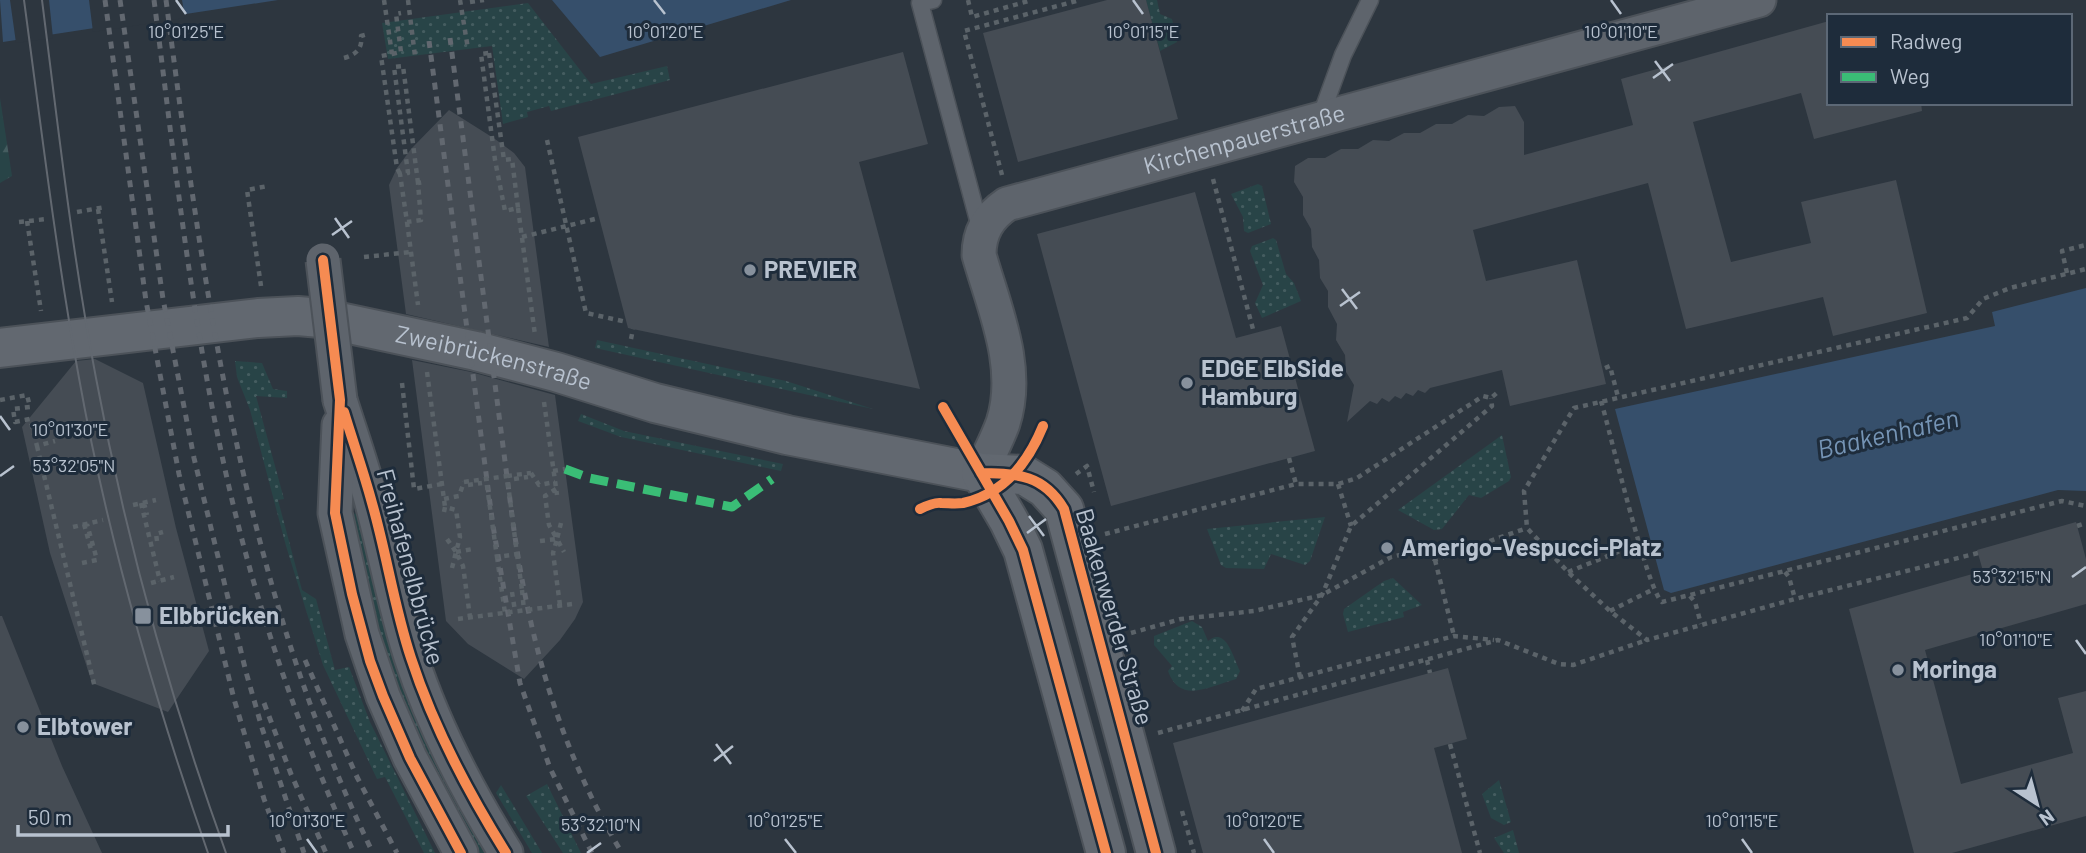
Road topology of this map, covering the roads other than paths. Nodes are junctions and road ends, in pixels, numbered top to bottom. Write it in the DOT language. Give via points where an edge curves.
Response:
graph roads {
  1 [pos="933,0"];
  2 [pos="1370,0"];
  3 [pos="1759,0"];
  4 [pos="1320,118"];
  5 [pos="982,233"];
  6 [pos="323,260"];
  7 [pos="0,348"];
  8 [pos="340,400"];
  9 [pos="981,473"];
  10 [pos="461,853"];
  11 [pos="506,853"];
  12 [pos="1106,853"];
  13 [pos="1156,853"];
  1 -- 5 [label="lane" via="920,3"];
  2 -- 4 [label="lane"];
  3 -- 4 [label="street, Kirchenpauerstraße"];
  4 -- 5 [label="street, Kirchenpauerstraße" via="1007,204"];
  5 -- 9 [label="street" via="979,254 1010,373 1003,424"];
  6 -- 8 [label="street, Freihafenelbbrücke, bridge"];
  7 -- 9 [label="main road, Zweibrückenstraße" via="258,318 321,318 477,351 655,403 787,435"];
  8 -- 10 [label="street, Freihafenelbbrücke" via="335,513 362,634 410,758"];
  8 -- 11 [label="street, Freihafenelbbrücke" via="373,505 394,602 416,674 443,738"];
  9 -- 12 [label="main road" via="1023,550"];
  9 -- 13 [label="main road, Baakenwerder Straße" via="1024,475 1045,488 1064,509"];
}
